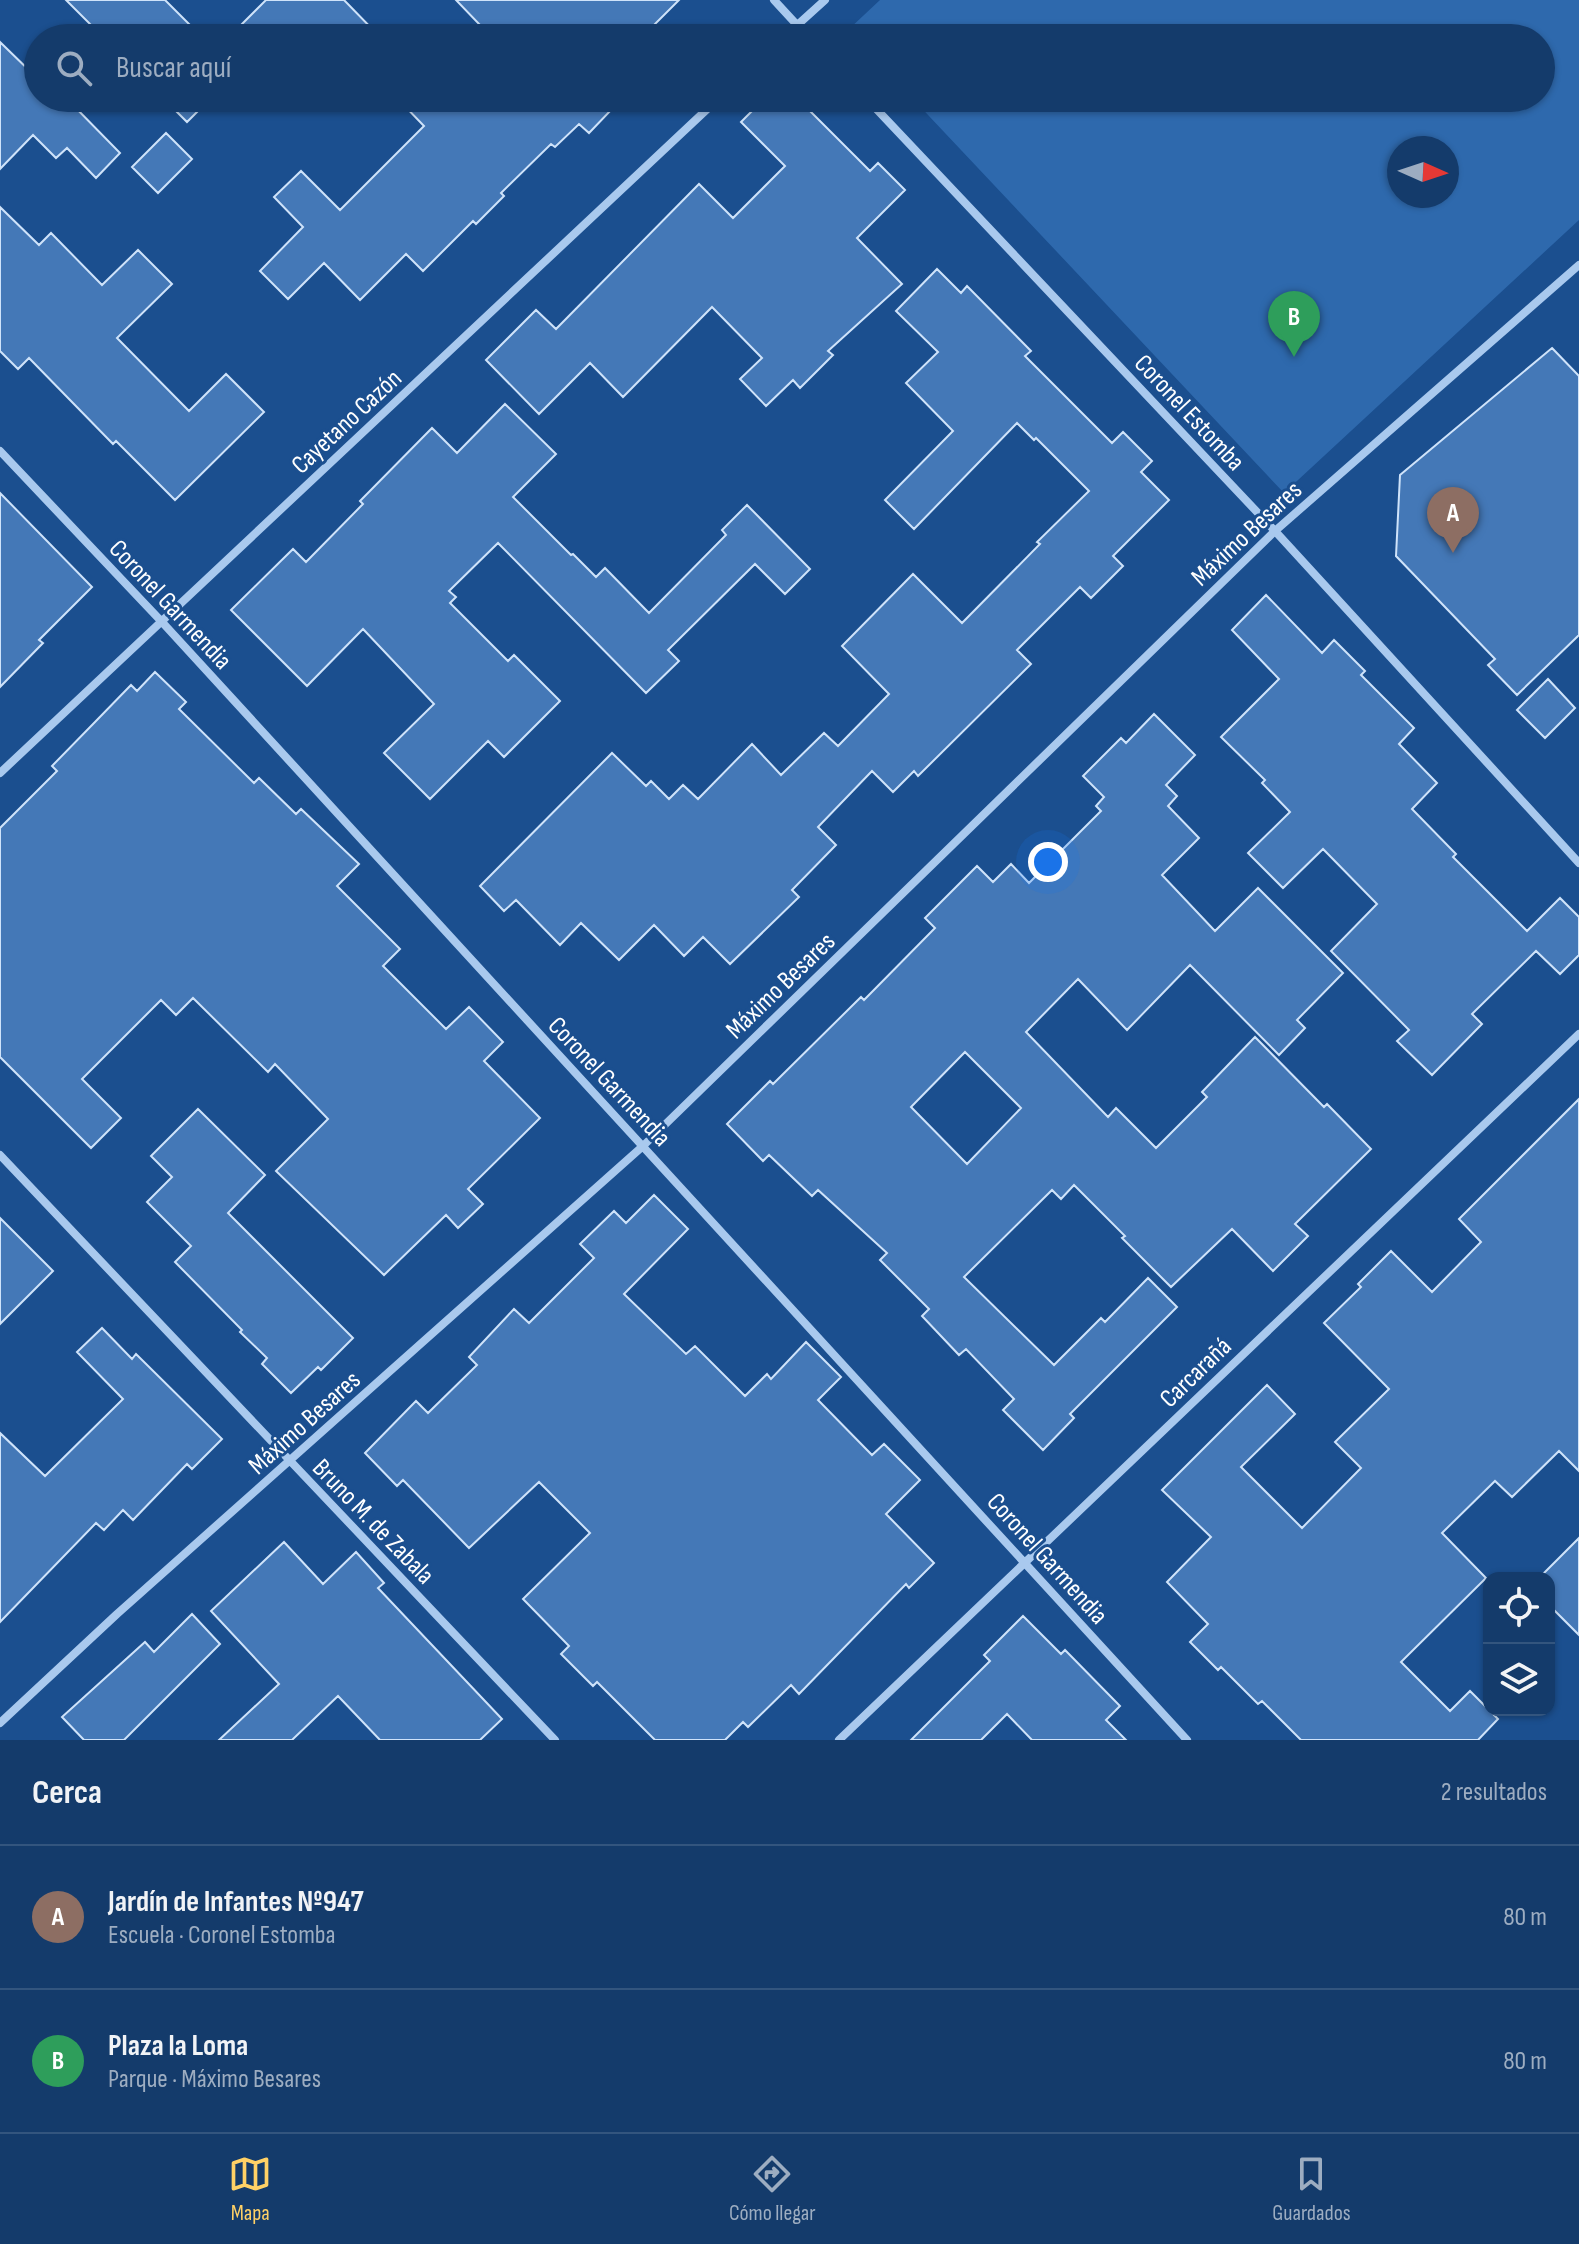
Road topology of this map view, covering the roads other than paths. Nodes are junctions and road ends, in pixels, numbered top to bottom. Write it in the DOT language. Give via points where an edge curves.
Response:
graph roads {
  1 [pos="774,0"];
  2 [pos="825,0"];
  3 [pos="796,24"];
  4 [pos="798,24"];
  5 [pos="704,112"];
  6 [pos="879,112"];
  7 [pos="1579,265"];
  8 [pos="0,451"];
  9 [pos="1275,531"];
  10 [pos="162,622"];
  11 [pos="0,773"];
  12 [pos="1579,863"];
  13 [pos="1579,1034"];
  14 [pos="643,1146"];
  15 [pos="0,1155"];
  16 [pos="290,1462"];
  17 [pos="1025,1563"];
  18 [pos="0,1723"];
  19 [pos="555,1740"];
  20 [pos="839,1740"];
  21 [pos="1187,1740"];
  1 -- 3 [label="street"];
  2 -- 4 [label="street"];
  5 -- 10 [label="street, Cayetano Cazón"];
  6 -- 9 [label="street, Coronel Estomba"];
  7 -- 9 [label="street, Máximo Besares"];
  8 -- 10 [label="street, Coronel Garmendia"];
  9 -- 12 [label="street, Coronel Estomba"];
  9 -- 14 [label="street, Máximo Besares"];
  10 -- 11 [label="street, Cayetano Cazón"];
  10 -- 14 [label="street, Coronel Garmendia"];
  13 -- 17 [label="street, Carcarañá"];
  14 -- 16 [label="street, Máximo Besares"];
  14 -- 17 [label="street, Coronel Garmendia"];
  15 -- 16 [label="street, Bruno M. de Zabala"];
  16 -- 18 [label="street, Máximo Besares"];
  16 -- 19 [label="street, Bruno M. de Zabala"];
  17 -- 20 [label="street, Carcarañá"];
  17 -- 21 [label="street, Coronel Garmendia"];
}
